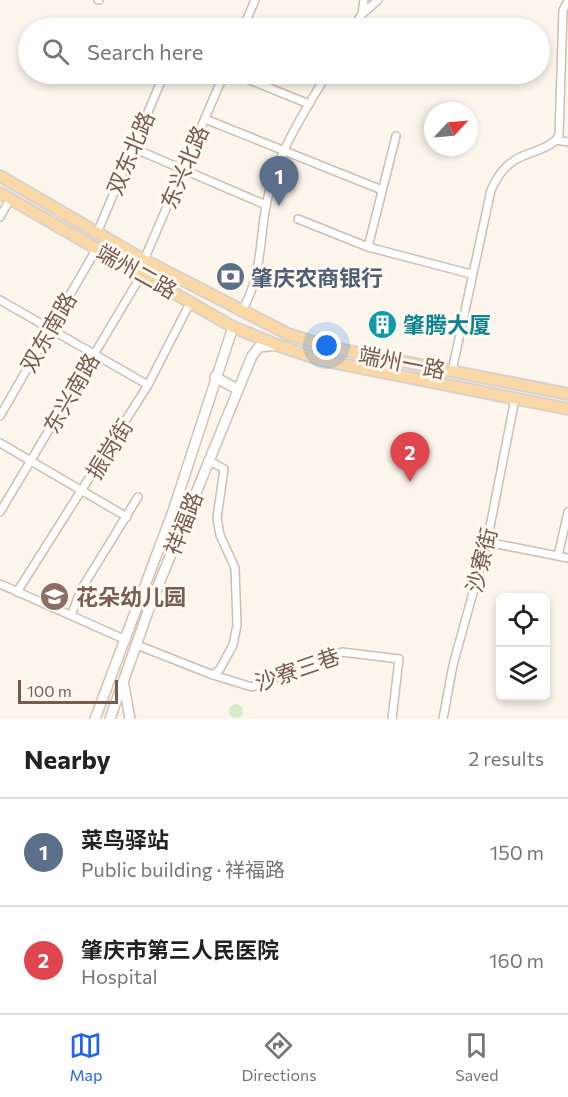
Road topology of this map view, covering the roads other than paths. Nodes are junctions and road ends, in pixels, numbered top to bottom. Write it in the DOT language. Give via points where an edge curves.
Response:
graph roads {
  1 [pos="255,0"];
  2 [pos="364,0"];
  3 [pos="378,0"];
  4 [pos="568,1"];
  5 [pos="362,14"];
  6 [pos="247,18"];
  7 [pos="359,18"];
  8 [pos="160,84"];
  9 [pos="220,84"];
  10 [pos="260,84"];
  11 [pos="321,84"];
  12 [pos="309,104"];
  13 [pos="205,119"];
  14 [pos="396,136"];
  15 [pos="556,140"];
  16 [pos="568,142"];
  17 [pos="133,148"];
  18 [pos="282,152"];
  19 [pos="181,171"];
  20 [pos="0,176"];
  21 [pos="382,190"];
  22 [pos="0,193"];
  23 [pos="10,199"];
  24 [pos="266,206"];
  25 [pos="0,216"];
  26 [pos="298,219"];
  27 [pos="97,233"];
  28 [pos="368,247"];
  29 [pos="97,248"];
  30 [pos="144,260"];
  31 [pos="142,274"];
  32 [pos="471,274"];
  33 [pos="0,300"];
  34 [pos="191,302"];
  35 [pos="241,312"];
  36 [pos="232,327"];
  37 [pos="51,329"];
  38 [pos="276,345"];
  39 [pos="93,355"];
  40 [pos="452,371"];
  41 [pos="215,377"];
  42 [pos="148,385"];
  43 [pos="237,389"];
  44 [pos="568,394"];
  45 [pos="514,399"];
  46 [pos="568,409"];
  47 [pos="0,416"];
  48 [pos="0,443"];
  49 [pos="208,460"];
  50 [pos="32,463"];
  51 [pos="83,490"];
  52 [pos="138,497"];
  53 [pos="0,512"];
  54 [pos="568,512"];
  55 [pos="127,518"];
  56 [pos="487,542"];
  57 [pos="558,556"];
  58 [pos="568,558"];
  59 [pos="0,584"];
  60 [pos="17,591"];
  61 [pos="70,615"];
  62 [pos="126,640"];
  63 [pos="137,645"];
  64 [pos="213,675"];
  65 [pos="112,676"];
  66 [pos="123,683"];
  67 [pos="95,719"];
  68 [pos="110,719"];
  69 [pos="130,719"];
  70 [pos="392,719"];
  71 [pos="443,719"];
  1 -- 6 [label="street"];
  2 -- 5 [label="street"];
  3 -- 5 [label="street"];
  4 -- 15 [label="street" via="563,10"];
  5 -- 7 [label="street"];
  8 -- 17 [label="street, 双东北路"];
  9 -- 13 [label="street, 东兴北路"];
  10 -- 12 [label="street"];
  11 -- 12 [label="street"];
  12 -- 18 [label="street"];
  13 -- 18 [label="street"];
  13 -- 19 [label="street, 东兴北路"];
  14 -- 21 [label="street"];
  15 -- 16 [label="street"];
  15 -- 32 [label="street" via="514,161 497,178"];
  17 -- 19 [label="street"];
  17 -- 27 [label="street, 双东北路"];
  18 -- 21 [label="street"];
  18 -- 24 [label="street"];
  19 -- 24 [label="street"];
  19 -- 30 [label="street, 东兴北路"];
  20 -- 27 [label="main road, 端州二路"];
  21 -- 28 [label="street"];
  22 -- 23 [label="main road, 端州二路"];
  23 -- 25 [label="street"];
  23 -- 29 [label="main road, 端州二路"];
  24 -- 35 [label="street" via="260,267"];
  26 -- 28 [label="street"];
  27 -- 30 [label="main road, 端州二路"];
  28 -- 32 [label="street"];
  29 -- 31 [label="main road, 端州二路"];
  29 -- 37 [label="street, 双东南路"];
  30 -- 35 [label="main road, 端州二路"];
  31 -- 34 [label="main road, 端州二路"];
  31 -- 39 [label="street, 东兴南路"];
  32 -- 40 [label="street"];
  33 -- 37 [label="street"];
  34 -- 36 [label="main road, 端州二路"];
  34 -- 42 [label="street, 振岗街"];
  35 -- 40 [label="main road, 端州一路" via="288,334 333,348"];
  36 -- 38 [label="main road, 端州二路"];
  36 -- 41 [label="street, 祥福路"];
  37 -- 39 [label="street"];
  37 -- 47 [label="street, 双东南路"];
  38 -- 43 [label="street, 祥福路" via="259,347"];
  38 -- 45 [label="main road, 端州一路" via="321,360"];
  39 -- 42 [label="street"];
  39 -- 50 [label="street, 东兴南路"];
  40 -- 44 [label="main road, 端州一路"];
  41 -- 43 [label="street"];
  41 -- 62 [label="street, 祥福路" via="173,511"];
  42 -- 51 [label="street, 振岗街"];
  43 -- 49 [label="street, 祥福路"];
  45 -- 46 [label="main road, 端州一路"];
  45 -- 56 [label="street, 沙寮街"];
  48 -- 50 [label="street"];
  49 -- 63 [label="street, 祥福路"];
  49 -- 64 [label="street" via="224,469 218,518 220,535 235,568 237,609 233,645"];
  50 -- 51 [label="street"];
  50 -- 53 [label="street, 东兴南路"];
  51 -- 55 [label="street"];
  51 -- 60 [label="street, 振岗街"];
  52 -- 55 [label="street"];
  54 -- 57 [label="street"];
  55 -- 61 [label="street" via="82,588"];
  56 -- 57 [label="street"];
  56 -- 71 [label="street, 沙寮街" via="453,665"];
  57 -- 58 [label="street"];
  59 -- 60 [label="street"];
  60 -- 61 [label="street"];
  61 -- 62 [label="street"];
  62 -- 65 [label="street, 祥福路"];
  63 -- 64 [label="street"];
  63 -- 66 [label="street, 祥福路"];
  64 -- 70 [label="street, 沙寮三巷" via="241,685 261,686 342,652 399,659"];
  65 -- 66 [label="street"];
  65 -- 67 [label="street, 祥福路"];
  66 -- 68 [label="street, 祥福路"];
  66 -- 69 [label="street"];
}
